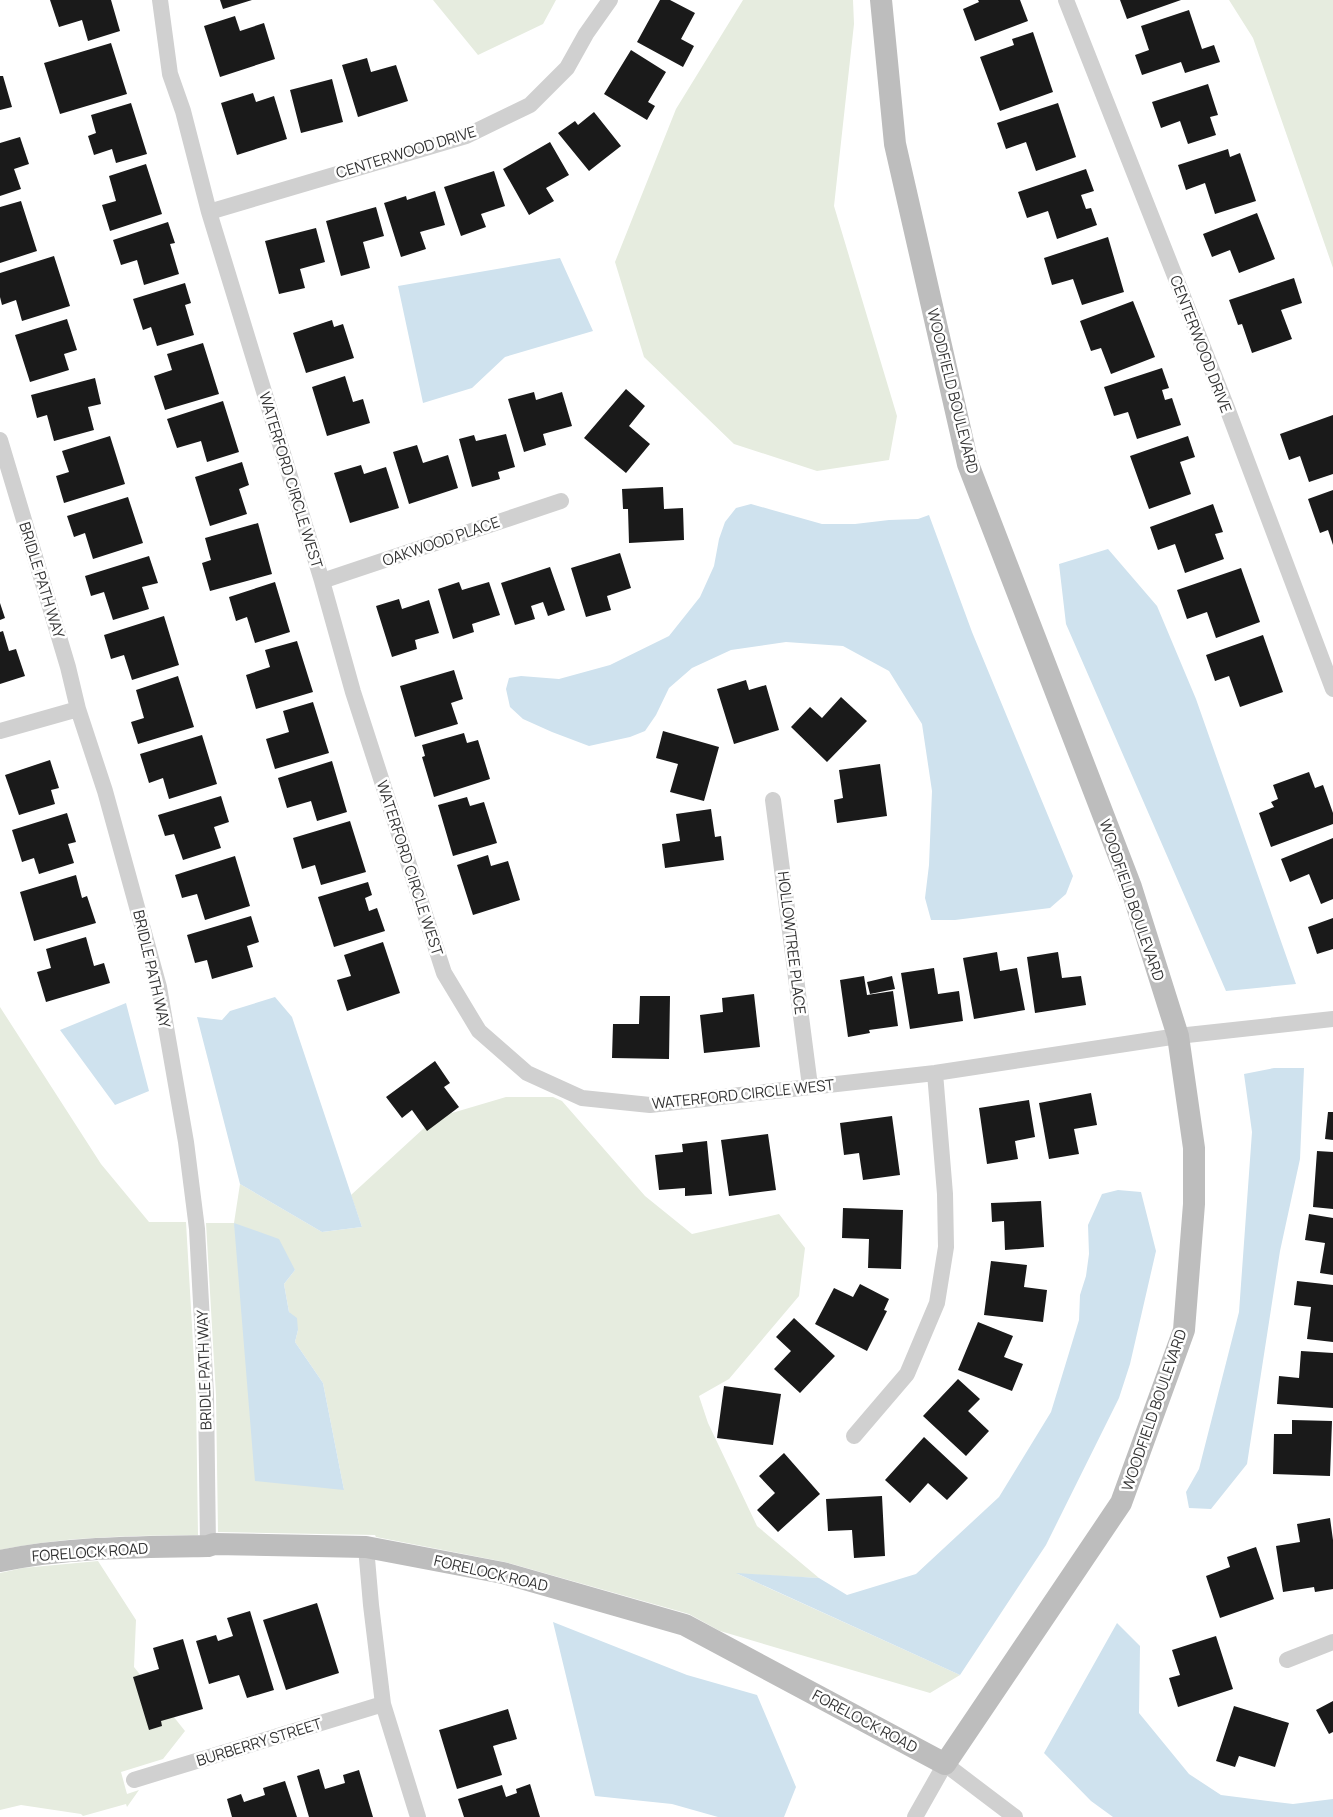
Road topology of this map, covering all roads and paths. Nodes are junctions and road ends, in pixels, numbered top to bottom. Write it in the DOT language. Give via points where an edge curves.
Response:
graph roads {
  1 [pos="160,0"];
  2 [pos="610,0"];
  3 [pos="881,0"];
  4 [pos="1066,0"];
  5 [pos="209,212"];
  6 [pos="0,440"];
  7 [pos="561,501"];
  8 [pos="322,581"];
  9 [pos="1333,689"];
  10 [pos="78,708"];
  11 [pos="0,731"];
  12 [pos="773,800"];
  13 [pos="1333,1019"];
  14 [pos="1178,1036"];
  15 [pos="935,1073"];
  16 [pos="810,1086"];
  17 [pos="854,1436"];
  18 [pos="208,1546"];
  19 [pos="366,1546"];
  20 [pos="0,1562"];
  21 [pos="1333,1642"];
  22 [pos="1288,1660"];
  23 [pos="383,1704"];
  24 [pos="945,1764"];
  25 [pos="134,1780"];
  26 [pos="418,1817"];
  27 [pos="916,1817"];
  28 [pos="1014,1817"];
  1 -- 5 [label="street, WATERFORD CIRCLE WEST" via="170,74"];
  2 -- 5 [label="street, CENTERWOOD DRIVE" via="567,68 530,105 466,136"];
  3 -- 14 [label="street, WOODFIELD BOULEVARD" via="894,144 968,464 1131,887"];
  4 -- 9 [label="street, CENTERWOOD DRIVE" via="1227,408"];
  5 -- 8 [label="street, WATERFORD CIRCLE WEST"];
  6 -- 10 [label="street, BRIDLE PATH WAY"];
  7 -- 8 [label="street, OAKWOOD PLACE"];
  8 -- 16 [label="street, WATERFORD CIRCLE WEST" via="353,692 444,973 479,1031 527,1074 582,1098 650,1105"];
  10 -- 11 [label="street"];
  10 -- 18 [label="street, BRIDLE PATH WAY" via="105,791 159,987 186,1142 198,1249 206,1396"];
  12 -- 16 [label="street, HOLLOWTREE PLACE"];
  13 -- 14 [label="street, WATERFORD CIRCLE WEST"];
  14 -- 15 [label="street, WATERFORD CIRCLE WEST"];
  14 -- 24 [label="street, WOODFIELD BOULEVARD" via="1194,1148 1194,1204 1184,1330 1121,1503"];
  15 -- 16 [label="street, WATERFORD CIRCLE WEST"];
  15 -- 17 [label="street" via="946,1247 937,1303 907,1374"];
  18 -- 19 [label="street, FORELOCK ROAD"];
  18 -- 20 [label="street, FORELOCK ROAD" via="119,1548 21,1557"];
  19 -- 23 [label="street"];
  19 -- 24 [label="street, FORELOCK ROAD" via="503,1573 685,1624"];
  21 -- 22 [label="street"];
  23 -- 25 [label="street, BURBERRY STREET"];
  23 -- 26 [label="street"];
  24 -- 27 [label="street"];
  24 -- 28 [label="street"];
}
